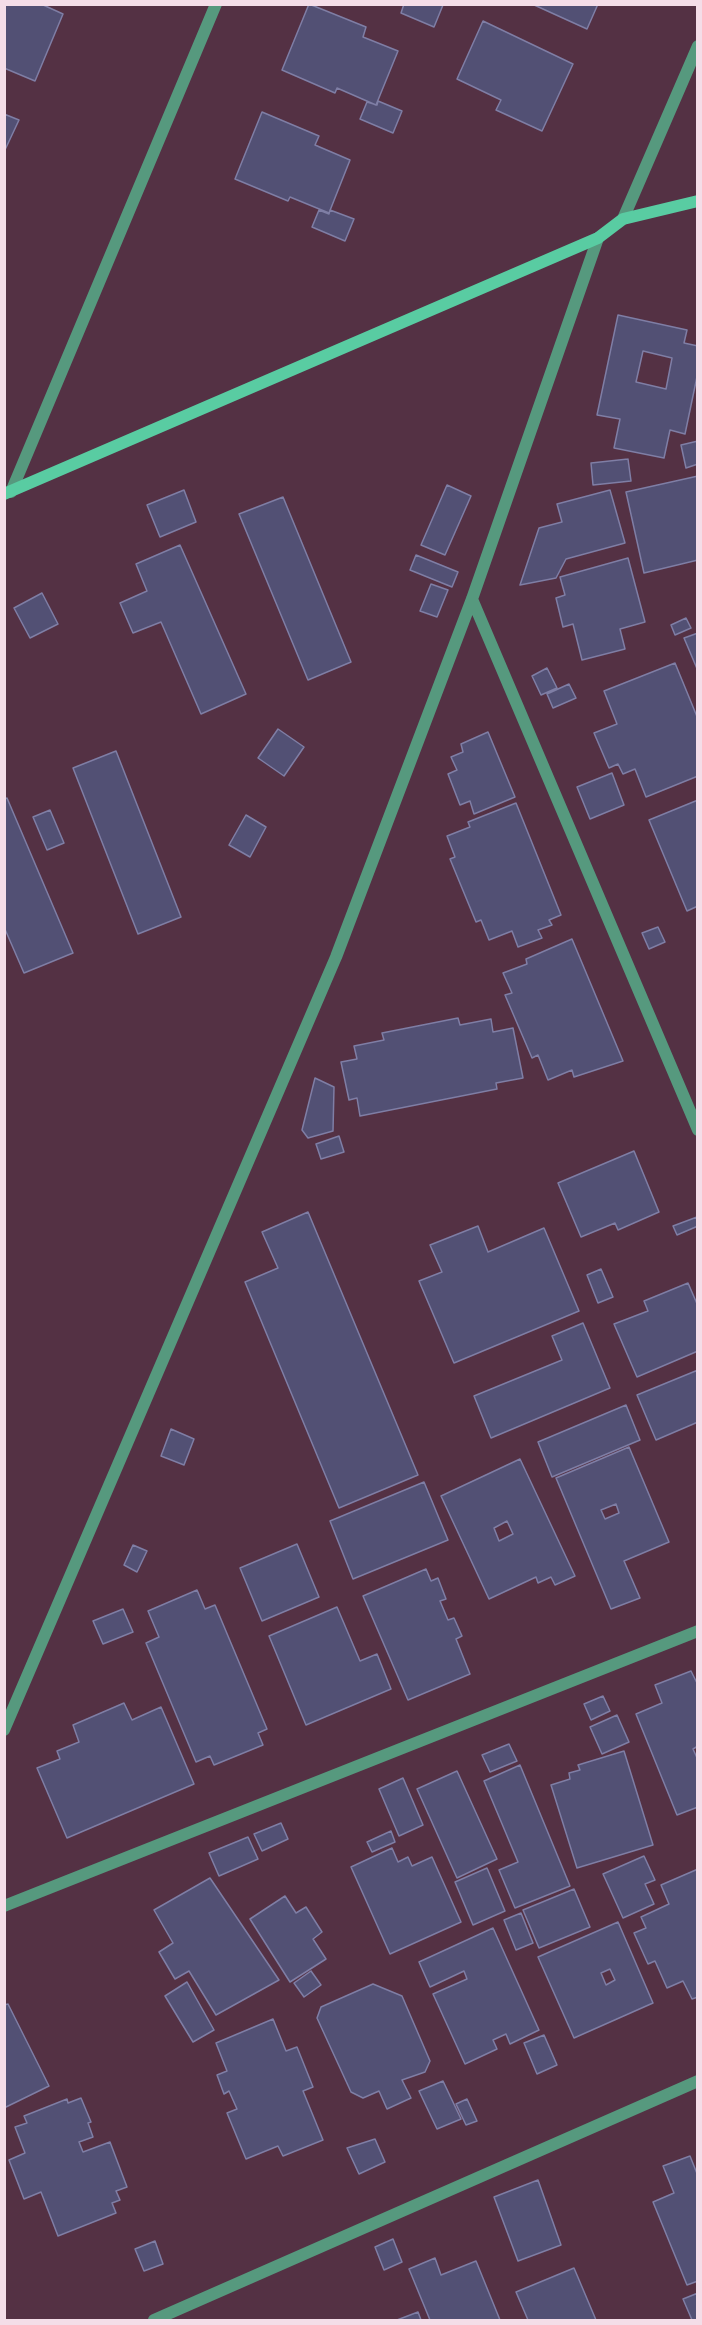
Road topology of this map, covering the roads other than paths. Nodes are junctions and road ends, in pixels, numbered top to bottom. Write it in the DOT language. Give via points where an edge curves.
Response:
graph roads {
  1 [pos="216,4"];
  2 [pos="698,46"];
  3 [pos="698,201"];
  4 [pos="623,219"];
  5 [pos="598,238"];
  6 [pos="8,493"];
  7 [pos="472,599"];
  8 [pos="698,1130"];
  9 [pos="698,1631"];
  10 [pos="4,1730"];
  11 [pos="4,1905"];
  12 [pos="698,2081"];
  13 [pos="154,2320"];
  1 -- 6 [label="street"];
  2 -- 4 [label="street"];
  3 -- 4 [label="street"];
  4 -- 5 [label="street"];
  5 -- 6 [label="street"];
  5 -- 7 [label="street"];
  7 -- 8 [label="street"];
  7 -- 10 [label="street" via="336,957"];
  9 -- 11 [label="street"];
  12 -- 13 [label="street"];
}
